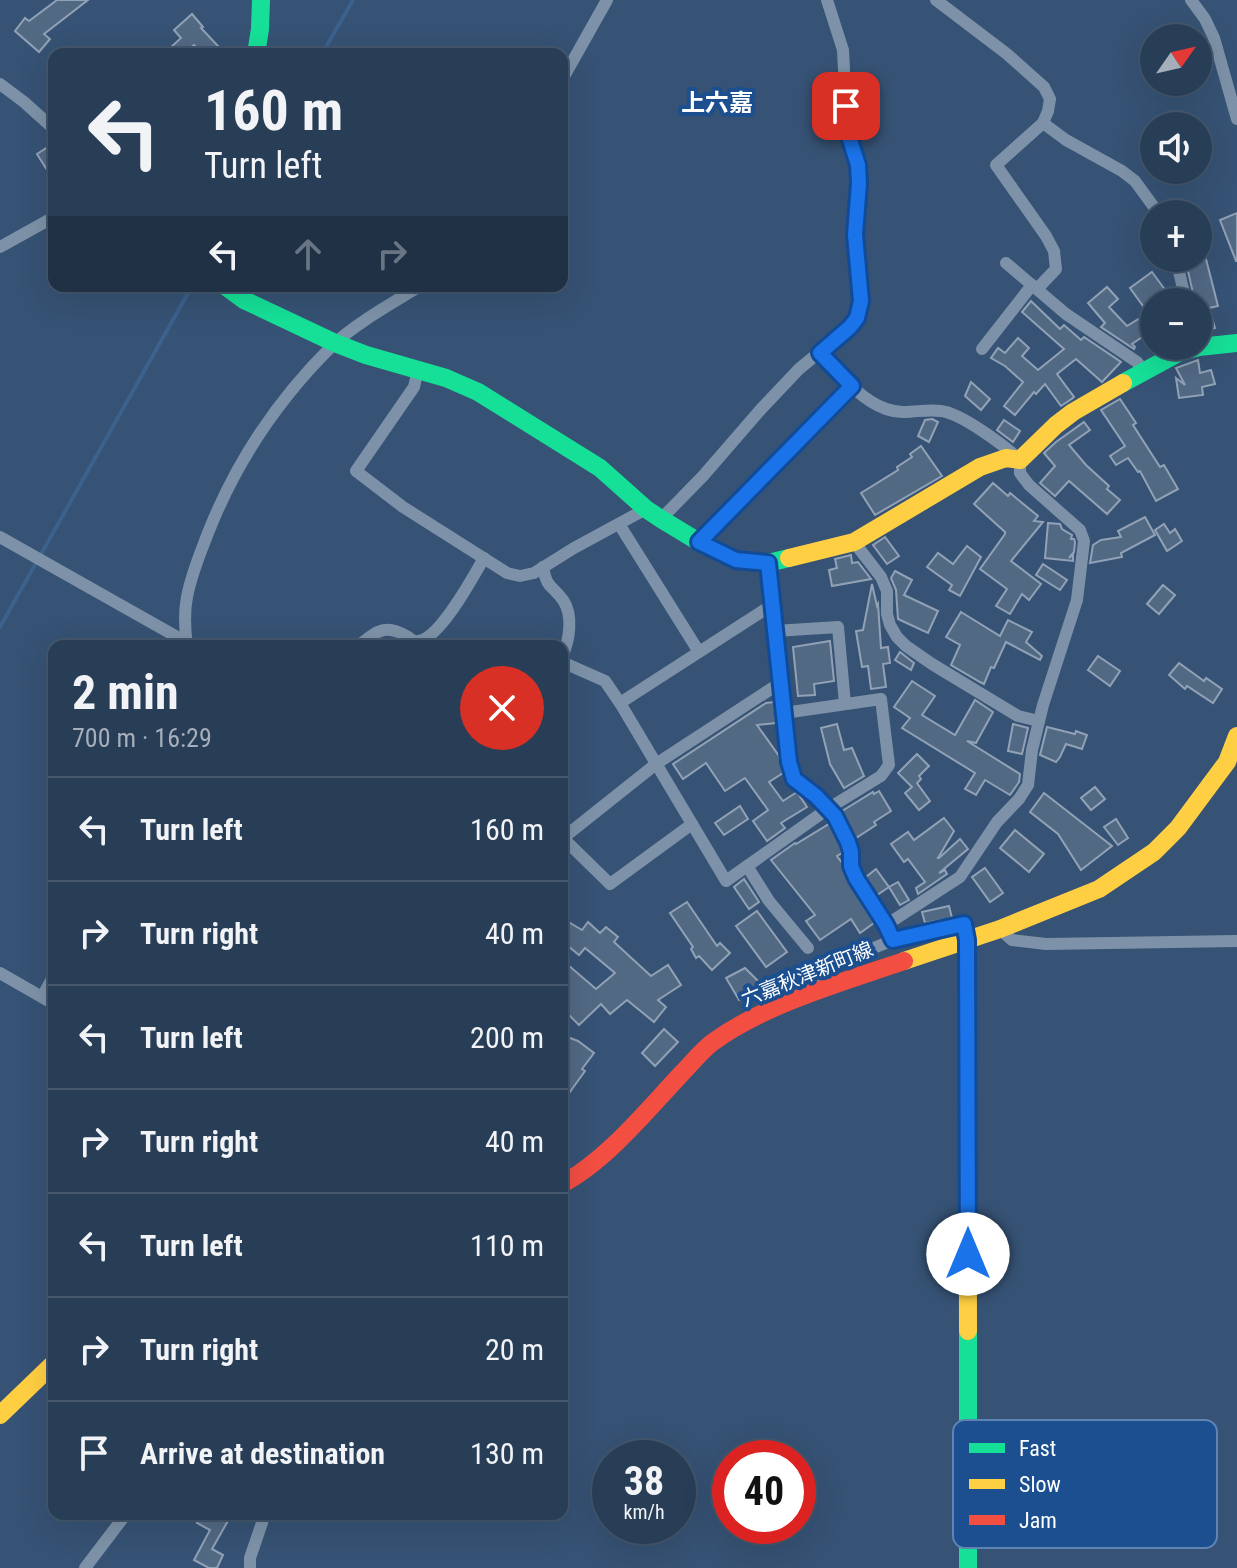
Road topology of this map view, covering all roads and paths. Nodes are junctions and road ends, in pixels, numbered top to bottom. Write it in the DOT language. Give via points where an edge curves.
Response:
graph roads {
  1 [pos="261,0"];
  2 [pos="607,0"];
  3 [pos="827,0"];
  4 [pos="936,0"];
  5 [pos="1191,0"];
  6 [pos="257,48"];
  7 [pos="568,69"];
  8 [pos="0,84"];
  9 [pos="1237,119"];
  10 [pos="1043,123"];
  11 [pos="48,124"];
  12 [pos="1149,200"];
  13 [pos="48,220"];
  14 [pos="0,247"];
  15 [pos="1006,263"];
  16 [pos="1035,287"];
  17 [pos="233,292"];
  18 [pos="411,292"];
  19 [pos="335,343"];
  20 [pos="1237,343"];
  21 [pos="1212,344"];
  22 [pos="982,349"];
  23 [pos="820,353"];
  24 [pos="1165,360"];
  25 [pos="418,370"];
  26 [pos="1144,371"];
  27 [pos="852,386"];
  28 [pos="1020,460"];
  29 [pos="654,514"];
  30 [pos="619,524"];
  31 [pos="0,537"];
  32 [pos="699,542"];
  33 [pos="854,542"];
  34 [pos="484,558"];
  35 [pos="768,563"];
  36 [pos="543,567"];
  37 [pos="772,605"];
  38 [pos="775,631"];
  39 [pos="179,640"];
  40 [pos="186,640"];
  41 [pos="366,640"];
  42 [pos="411,640"];
  43 [pos="425,640"];
  44 [pos="568,640"];
  45 [pos="699,652"];
  46 [pos="568,663"];
  47 [pos="780,683"];
  48 [pos="620,703"];
  49 [pos="845,704"];
  50 [pos="784,713"];
  51 [pos="1039,721"];
  52 [pos="1237,736"];
  53 [pos="656,764"];
  54 [pos="829,808"];
  55 [pos="692,824"];
  56 [pos="568,834"];
  57 [pos="568,843"];
  58 [pos="747,866"];
  59 [pos="886,925"];
  60 [pos="1000,929"];
  61 [pos="893,940"];
  62 [pos="967,940"];
  63 [pos="1237,941"];
  64 [pos="808,948"];
  65 [pos="0,973"];
  66 [pos="48,986"];
  67 [pos="819,990"];
  68 [pos="42,997"];
  69 [pos="48,1000"];
  70 [pos="568,1181"];
  71 [pos="48,1369"];
  72 [pos="0,1415"];
  73 [pos="968,1420"];
  74 [pos="121,1520"];
  75 [pos="263,1520"];
  76 [pos="968,1548"];
  77 [pos="85,1568"];
  78 [pos="250,1568"];
  79 [pos="968,1568"];
  1 -- 6 [label="street"];
  2 -- 7 [label="street"];
  3 -- 23 [label="street" via="843,50 847,130 858,165 855,235 861,301 850,327"];
  4 -- 10 [label="street" via="1044,87 1050,99"];
  5 -- 9 [label="street" via="1214,38"];
  8 -- 11 [label="street"];
  10 -- 12 [label="street" via="1122,171"];
  10 -- 16 [label="street" via="996,165 1054,251 1056,269"];
  13 -- 14 [label="street"];
  15 -- 16 [label="street"];
  16 -- 22 [label="street"];
  16 -- 26 [label="street"];
  17 -- 19 [label="street"];
  18 -- 19 [label="street"];
  19 -- 25 [label="street"];
  19 -- 40 [label="street" via="265,424 238,469 195,565 186,599"];
  20 -- 21 [label="street"];
  23 -- 27 [label="street"];
  23 -- 29 [label="street" via="799,369 703,476"];
  24 -- 26 [label="street"];
  25 -- 29 [label="street" via="478,392 600,468"];
  25 -- 34 [label="street" via="414,387 356,471"];
  26 -- 28 [label="street" via="1073,412"];
  27 -- 28 [label="street" via="883,408 954,414"];
  27 -- 32 [label="street"];
  28 -- 33 [label="street" via="1006,458 980,467"];
  28 -- 51 [label="street" via="1020,473 1029,485 1080,530 1084,541 1077,600"];
  29 -- 30 [label="street"];
  29 -- 32 [label="street"];
  30 -- 36 [label="street"];
  30 -- 45 [label="street"];
  31 -- 39 [label="street"];
  32 -- 35 [label="street" via="736,560"];
  33 -- 35 [label="street"];
  33 -- 51 [label="street" via="881,577 890,625 906,646 1018,716"];
  34 -- 36 [label="street" via="520,576"];
  34 -- 43 [label="street" via="457,604"];
  35 -- 37 [label="street"];
  36 -- 44 [label="street" via="546,584 564,601 570,616"];
  37 -- 38 [label="street"];
  37 -- 45 [label="street"];
  38 -- 47 [label="street"];
  38 -- 49 [label="street" via="838,627"];
  41 -- 42 [label="street" via="386,628"];
  45 -- 48 [label="street"];
  46 -- 48 [label="street" via="605,681"];
  47 -- 50 [label="street"];
  47 -- 53 [label="street"];
  48 -- 53 [label="street"];
  49 -- 50 [label="street"];
  49 -- 54 [label="street" via="881,699 889,765 881,776"];
  50 -- 54 [label="street" via="794,779"];
  51 -- 59 [label="street" via="1028,785 1019,799 960,877"];
  52 -- 60 [label="street, 六嘉秋津新町線" via="1227,762 1195,808 1154,852 1099,889"];
  53 -- 55 [label="street"];
  53 -- 56 [label="street"];
  54 -- 58 [label="street"];
  54 -- 59 [label="street" via="848,842 856,878"];
  55 -- 57 [label="street" via="610,884"];
  55 -- 58 [label="street" via="726,881"];
  58 -- 64 [label="street"];
  59 -- 61 [label="street"];
  60 -- 62 [label="street, 六嘉秋津新町線"];
  60 -- 63 [label="street" via="1012,940 1046,944"];
  61 -- 62 [label="street" via="964,924"];
  61 -- 67 [label="street" via="829,969"];
  62 -- 67 [label="street, 六嘉秋津新町線"];
  62 -- 73 [label="street"];
  65 -- 68 [label="street"];
  66 -- 68 [label="street"];
  67 -- 70 [label="street, 六嘉秋津新町線" via="748,1020 711,1043 615,1142"];
  68 -- 69 [label="street"];
  71 -- 72 [label="street"];
  74 -- 77 [label="street"];
  75 -- 78 [label="street"];
  76 -- 79 [label="street"];
}
